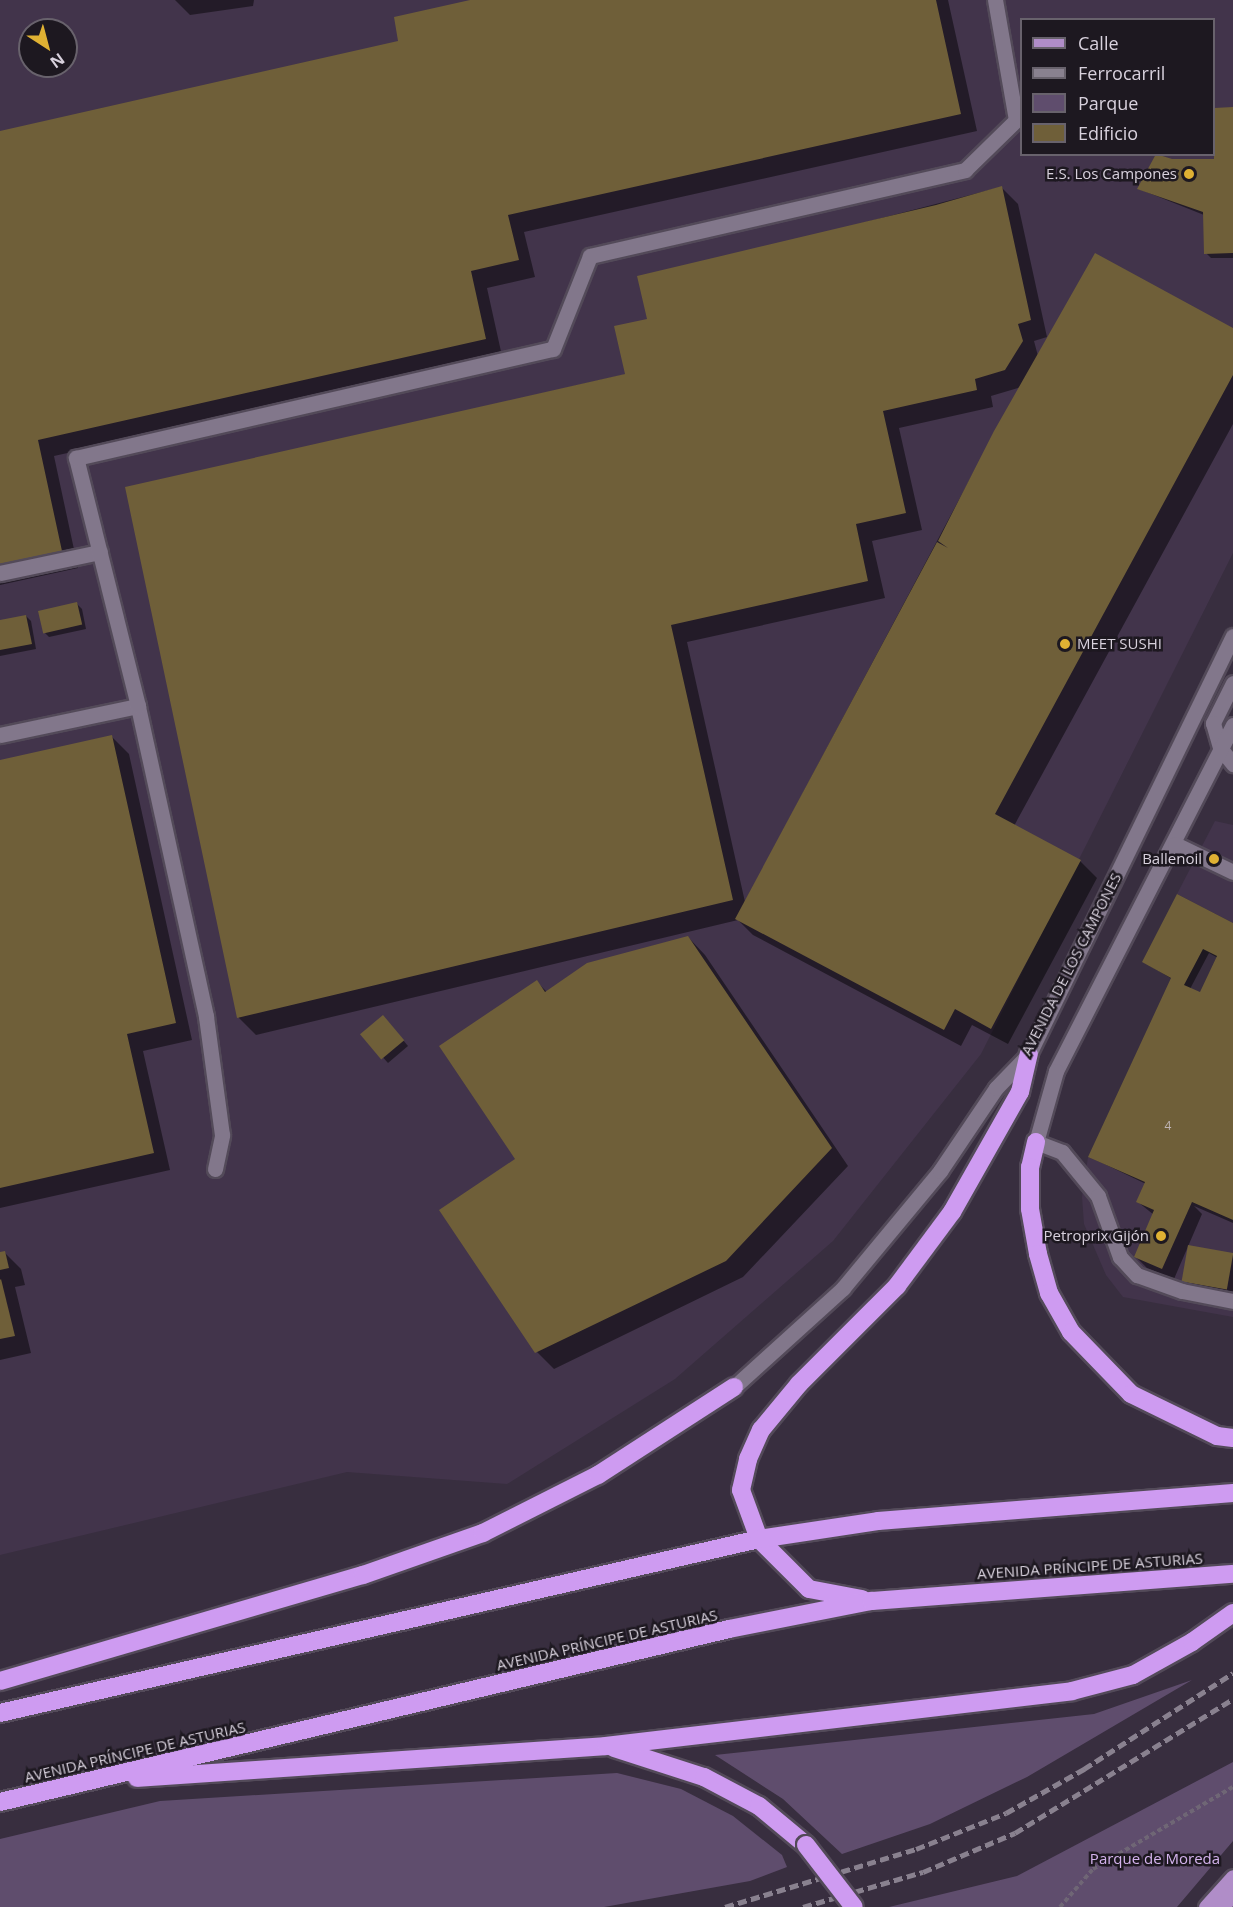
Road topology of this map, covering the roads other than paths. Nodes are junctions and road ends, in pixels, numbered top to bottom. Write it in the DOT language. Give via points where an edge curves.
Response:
graph roads {
  1 [pos="995,0"];
  2 [pos="100,552"];
  3 [pos="0,573"];
  4 [pos="1233,636"];
  5 [pos="1233,683"];
  6 [pos="138,706"];
  7 [pos="1233,724"];
  8 [pos="0,735"];
  9 [pos="1220,748"];
  10 [pos="1233,764"];
  11 [pos="1175,843"];
  12 [pos="1233,872"];
  13 [pos="1029,1054"];
  14 [pos="1036,1142"];
  15 [pos="215,1169"];
  16 [pos="1233,1301"];
  17 [pos="734,1387"];
  18 [pos="1233,1438"];
  19 [pos="1233,1493"];
  20 [pos="759,1539"];
  21 [pos="1231,1574"];
  22 [pos="871,1601"];
  23 [pos="1233,1613"];
  24 [pos="0,1681"];
  25 [pos="0,1713"];
  26 [pos="606,1746"];
  27 [pos="85,1782"];
  28 [pos="0,1802"];
  29 [pos="1233,1877"];
  30 [pos="1233,1892"];
  31 [pos="854,1907"];
  32 [pos="1206,1907"];
  33 [pos="1222,1907"];
  1 -- 2 [label="street" via="1016,120 965,170 590,256 553,349 76,458"];
  2 -- 3 [label="street"];
  2 -- 6 [label="street"];
  4 -- 13 [label="street, AVENIDA DE LOS CAMPONES"];
  5 -- 9 [label="street" via="1214,723"];
  6 -- 8 [label="street"];
  6 -- 15 [label="street" via="206,1016 222,1135"];
  7 -- 9 [label="street"];
  9 -- 10 [label="street"];
  9 -- 11 [label="street"];
  11 -- 12 [label="street"];
  11 -- 14 [label="street" via="1056,1071"];
  13 -- 17 [label="street, AVENIDA DE LOS CAMPONES" via="996,1088 940,1171 843,1288"];
  13 -- 20 [label="highway" via="1020,1092 952,1212 897,1286 798,1384 761,1430 748,1459 741,1490"];
  14 -- 16 [label="street" via="1062,1152 1098,1196 1120,1257 1137,1275 1182,1291"];
  14 -- 18 [label="highway" via="1030,1167 1030,1209 1038,1254 1049,1293 1071,1332 1131,1394 1217,1436"];
  17 -- 24 [label="highway" via="598,1475 483,1533 363,1575"];
  19 -- 20 [label="highway" via="878,1521"];
  20 -- 22 [label="highway" via="809,1589"];
  20 -- 25 [label="highway"];
  21 -- 22 [label="highway, AVENIDA PRÍNCIPE DE ASTURIAS"];
  22 -- 27 [label="highway, AVENIDA PRÍNCIPE DE ASTURIAS" via="729,1629"];
  23 -- 26 [label="highway" via="1192,1642 1133,1675 1072,1691"];
  26 -- 27 [label="highway"];
  26 -- 31 [label="highway, bridge" via="704,1777 759,1806 806,1845"];
  27 -- 28 [label="highway, AVENIDA PRÍNCIPE DE ASTURIAS"];
  29 -- 32 [label="main road"];
  30 -- 33 [label="main road"];
}
